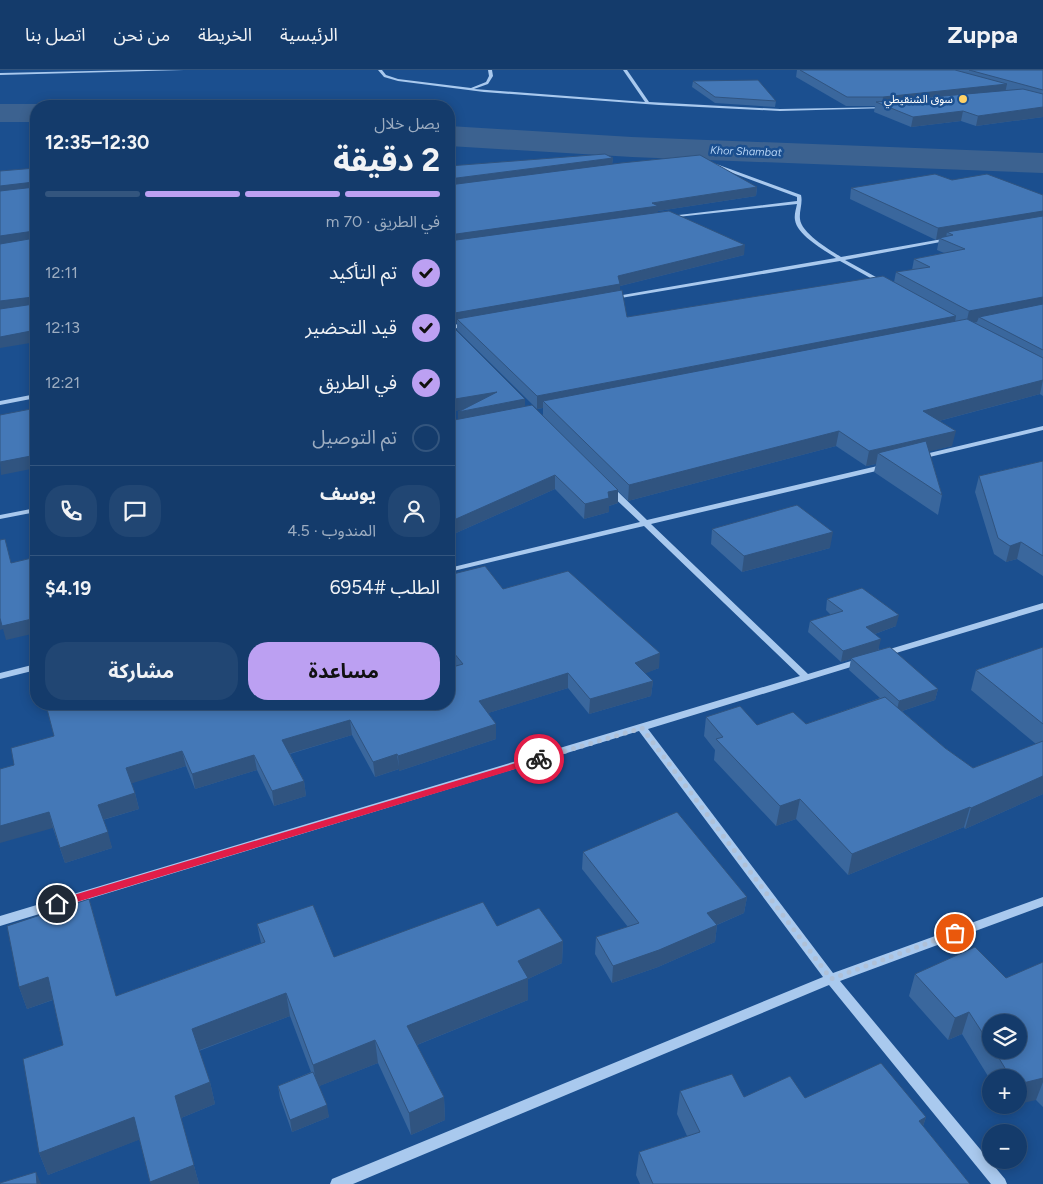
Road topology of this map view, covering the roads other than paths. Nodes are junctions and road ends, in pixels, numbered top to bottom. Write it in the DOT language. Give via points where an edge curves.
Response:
graph roads {
  1 [pos="182,70"];
  2 [pos="380,70"];
  3 [pos="490,70"];
  4 [pos="626,70"];
  5 [pos="165,71"];
  6 [pos="0,74"];
  7 [pos="467,89"];
  8 [pos="648,103"];
  9 [pos="892,108"];
  10 [pos="699,160"];
  11 [pos="799,202"];
  12 [pos="661,218"];
  13 [pos="956,239"];
  14 [pos="840,258"];
  15 [pos="890,287"];
  16 [pos="605,300"];
  17 [pos="478,322"];
  18 [pos="455,327"];
  19 [pos="30,397"];
  20 [pos="0,402"];
  21 [pos="1043,428"];
  22 [pos="917,458"];
  23 [pos="897,463"];
  24 [pos="604,483"];
  25 [pos="30,511"];
  26 [pos="0,517"];
  27 [pos="645,524"];
  28 [pos="455,569"];
  29 [pos="1043,606"];
  30 [pos="30,668"];
  31 [pos="0,676"];
  32 [pos="806,677"];
  33 [pos="642,728"];
  34 [pos="1043,900"];
  35 [pos="0,921"];
  36 [pos="831,979"];
  37 [pos="337,1184"];
  38 [pos="1000,1184"];
  1 -- 5 [label="street"];
  2 -- 7 [label="street" via="385,76 398,80"];
  3 -- 7 [label="street" via="487,83"];
  4 -- 8 [label="street"];
  5 -- 6 [label="street"];
  7 -- 8 [label="street"];
  8 -- 9 [label="street" via="780,110"];
  10 -- 11 [label="street" via="794,193 800,196"];
  11 -- 12 [label="street"];
  11 -- 14 [label="street" via="797,218 803,229"];
  13 -- 14 [label="street"];
  14 -- 15 [label="street"];
  14 -- 16 [label="street"];
  17 -- 18 [label="street"];
  19 -- 20 [label="street"];
  21 -- 22 [label="street"];
  23 -- 27 [label="street"];
  24 -- 27 [label="street"];
  25 -- 26 [label="street"];
  27 -- 28 [label="street"];
  27 -- 32 [label="street"];
  29 -- 32 [label="street"];
  30 -- 31 [label="street"];
  32 -- 33 [label="street"];
  33 -- 35 [label="street"];
  33 -- 36 [label="street"];
  34 -- 36 [label="street"];
  36 -- 37 [label="street"];
  36 -- 38 [label="street"];
}
